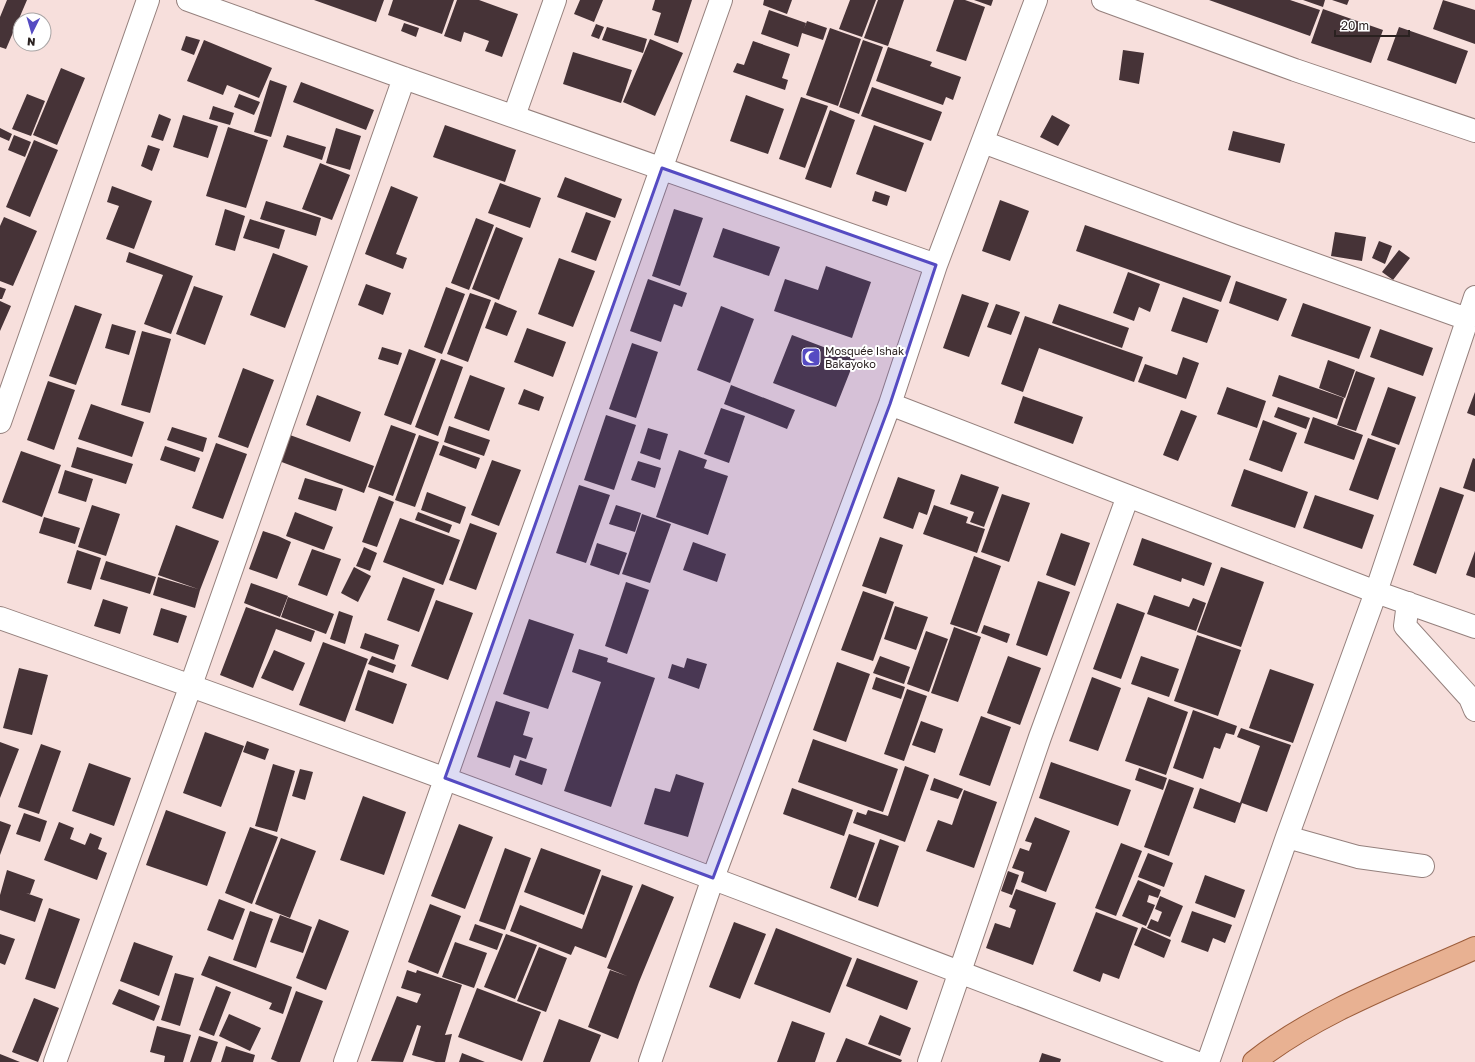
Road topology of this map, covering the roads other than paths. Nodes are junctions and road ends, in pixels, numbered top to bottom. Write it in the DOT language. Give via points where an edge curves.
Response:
graph roads {
  1 [pos="148,0"];
  2 [pos="188,0"];
  3 [pos="555,0"];
  4 [pos="721,0"];
  5 [pos="1036,0"];
  6 [pos="1103,0"];
  7 [pos="404,78"];
  8 [pos="514,116"];
  9 [pos="1475,131"];
  10 [pos="983,142"];
  11 [pos="662,168"];
  12 [pos="936,265"];
  13 [pos="1475,297"];
  14 [pos="1467,319"];
  15 [pos="890,404"];
  16 [pos="0,422"];
  17 [pos="1128,496"];
  18 [pos="1376,592"];
  19 [pos="1408,603"];
  20 [pos="0,618"];
  21 [pos="1475,627"];
  22 [pos="191,685"];
  23 [pos="1475,710"];
  24 [pos="445,778"];
  25 [pos="1287,837"];
  26 [pos="1423,866"];
  27 [pos="713,878"];
  28 [pos="1475,948"];
  29 [pos="961,972"];
  30 [pos="55,1062"];
  31 [pos="345,1062"];
  32 [pos="650,1062"];
  33 [pos="929,1062"];
  34 [pos="1195,1062"];
  35 [pos="1208,1062"];
  36 [pos="1254,1062"];
  1 -- 16 [label="street"];
  2 -- 7 [label="street"];
  3 -- 8 [label="street"];
  4 -- 11 [label="street"];
  5 -- 10 [label="street"];
  6 -- 9 [label="street" via="1295,70"];
  7 -- 8 [label="street"];
  7 -- 22 [label="street"];
  8 -- 11 [label="street"];
  10 -- 12 [label="street"];
  10 -- 14 [label="street" via="1233,236"];
  11 -- 12 [label="street"];
  11 -- 24 [label="street"];
  12 -- 15 [label="street"];
  13 -- 14 [label="street"];
  14 -- 18 [label="street"];
  15 -- 17 [label="street"];
  15 -- 27 [label="street"];
  17 -- 18 [label="street"];
  17 -- 29 [label="street" via="1040,737"];
  18 -- 19 [label="street"];
  18 -- 25 [label="street"];
  19 -- 21 [label="street"];
  19 -- 23 [label="street" via="1405,626 1470,698"];
  20 -- 22 [label="street"];
  22 -- 24 [label="street"];
  22 -- 30 [label="street"];
  24 -- 27 [label="street"];
  24 -- 31 [label="street"];
  25 -- 26 [label="street" via="1358,857"];
  25 -- 35 [label="street"];
  27 -- 29 [label="street"];
  27 -- 32 [label="street"];
  28 -- 36 [label="main road" via="1299,1030"];
  29 -- 33 [label="street"];
  29 -- 34 [label="street"];
}
